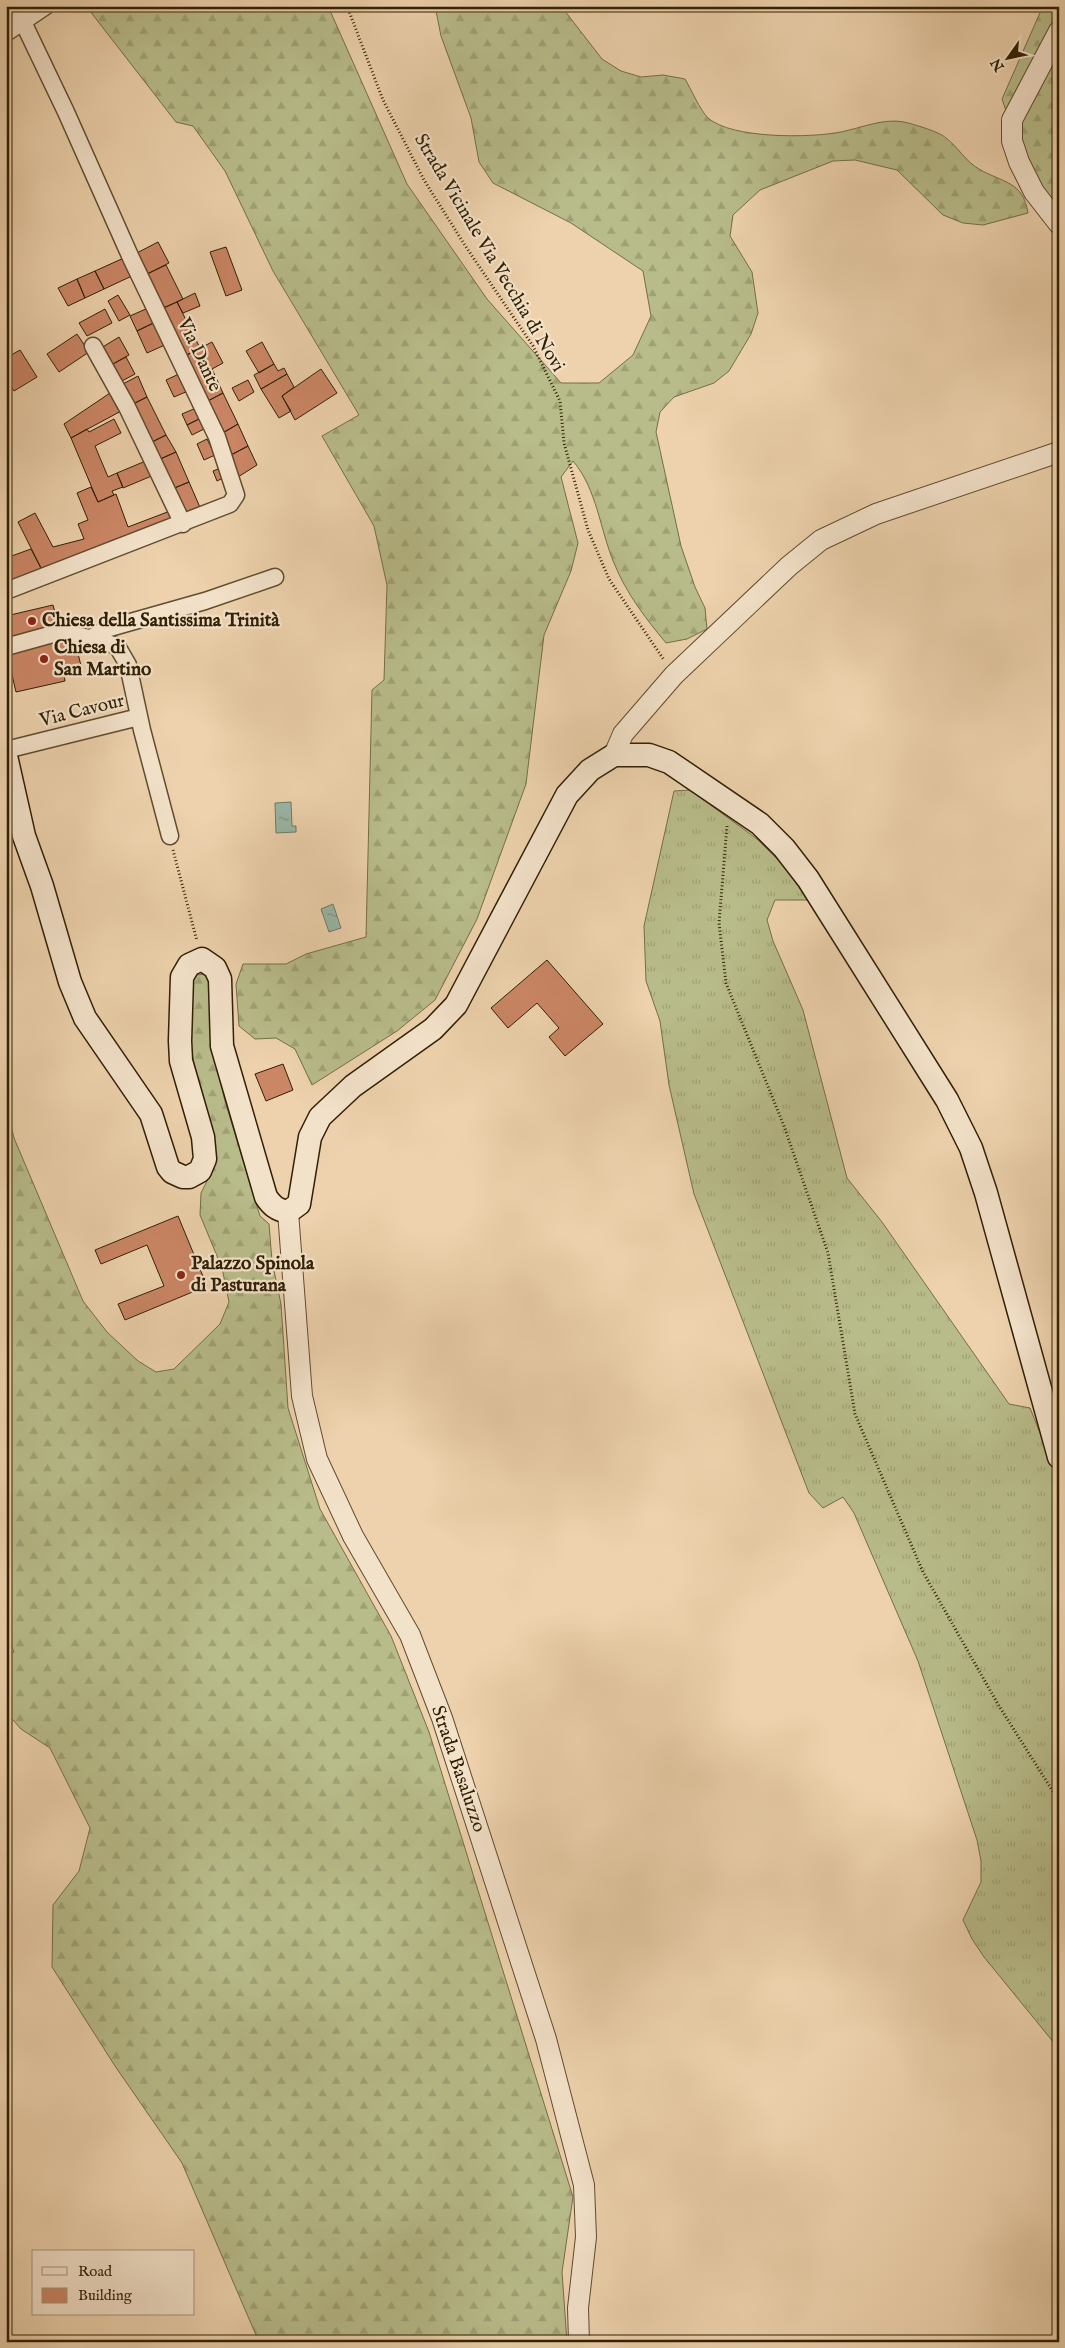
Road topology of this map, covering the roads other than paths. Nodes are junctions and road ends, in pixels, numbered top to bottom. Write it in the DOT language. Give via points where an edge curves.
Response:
graph roads {
  1 [pos="13,6"];
  2 [pos="46,6"];
  3 [pos="23,22"];
  4 [pos="1059,30"];
  5 [pos="6,33"];
  6 [pos="1059,224"];
  7 [pos="93,346"];
  8 [pos="1059,452"];
  9 [pos="183,524"];
  10 [pos="275,577"];
  11 [pos="6,591"];
  12 [pos="91,638"];
  13 [pos="6,647"];
  14 [pos="139,717"];
  15 [pos="6,750"];
  16 [pos="614,755"];
  17 [pos="6,756"];
  18 [pos="170,836"];
  19 [pos="288,1212"];
  20 [pos="1059,1457"];
  21 [pos="579,2342"];
  1 -- 3 [label="street, Via Dante"];
  2 -- 3 [label="street"];
  3 -- 5 [label="street"];
  3 -- 9 [label="street, Via Dante" via="217,437 236,491 230,504"];
  4 -- 6 [label="street" via="1012,120 1012,141 1018,162 1034,192"];
  7 -- 9 [label="street" via="127,407"];
  8 -- 16 [label="street" via="876,514 821,540 789,566 674,676 623,734"];
  9 -- 11 [label="street, Via Dante"];
  10 -- 12 [label="street" via="106,629"];
  12 -- 13 [label="street" via="60,632"];
  12 -- 14 [label="street" via="117,646 122,652"];
  14 -- 15 [label="street, Via Cavour"];
  14 -- 18 [label="street"];
  16 -- 19 [label="main road" via="590,770 567,795 456,1004 432,1029 353,1086 320,1117 310,1137 299,1204"];
  16 -- 20 [label="main road" via="649,755 669,762 760,824 808,879 947,1100 971,1148"];
  17 -- 19 [label="main road" via="24,836 70,982 99,1041 151,1114 168,1167 172,1172 189,1177 200,1171 205,1159 203,1137 181,1061 180,1041 182,977 189,965 202,959 215,968 220,979 222,1046 266,1197 279,1211"];
  19 -- 21 [label="street, Strada Basaluzzo" via="302,1396 317,1459 353,1536 410,1634 445,1728 546,2039 584,2185 586,2237 578,2308"];
}
